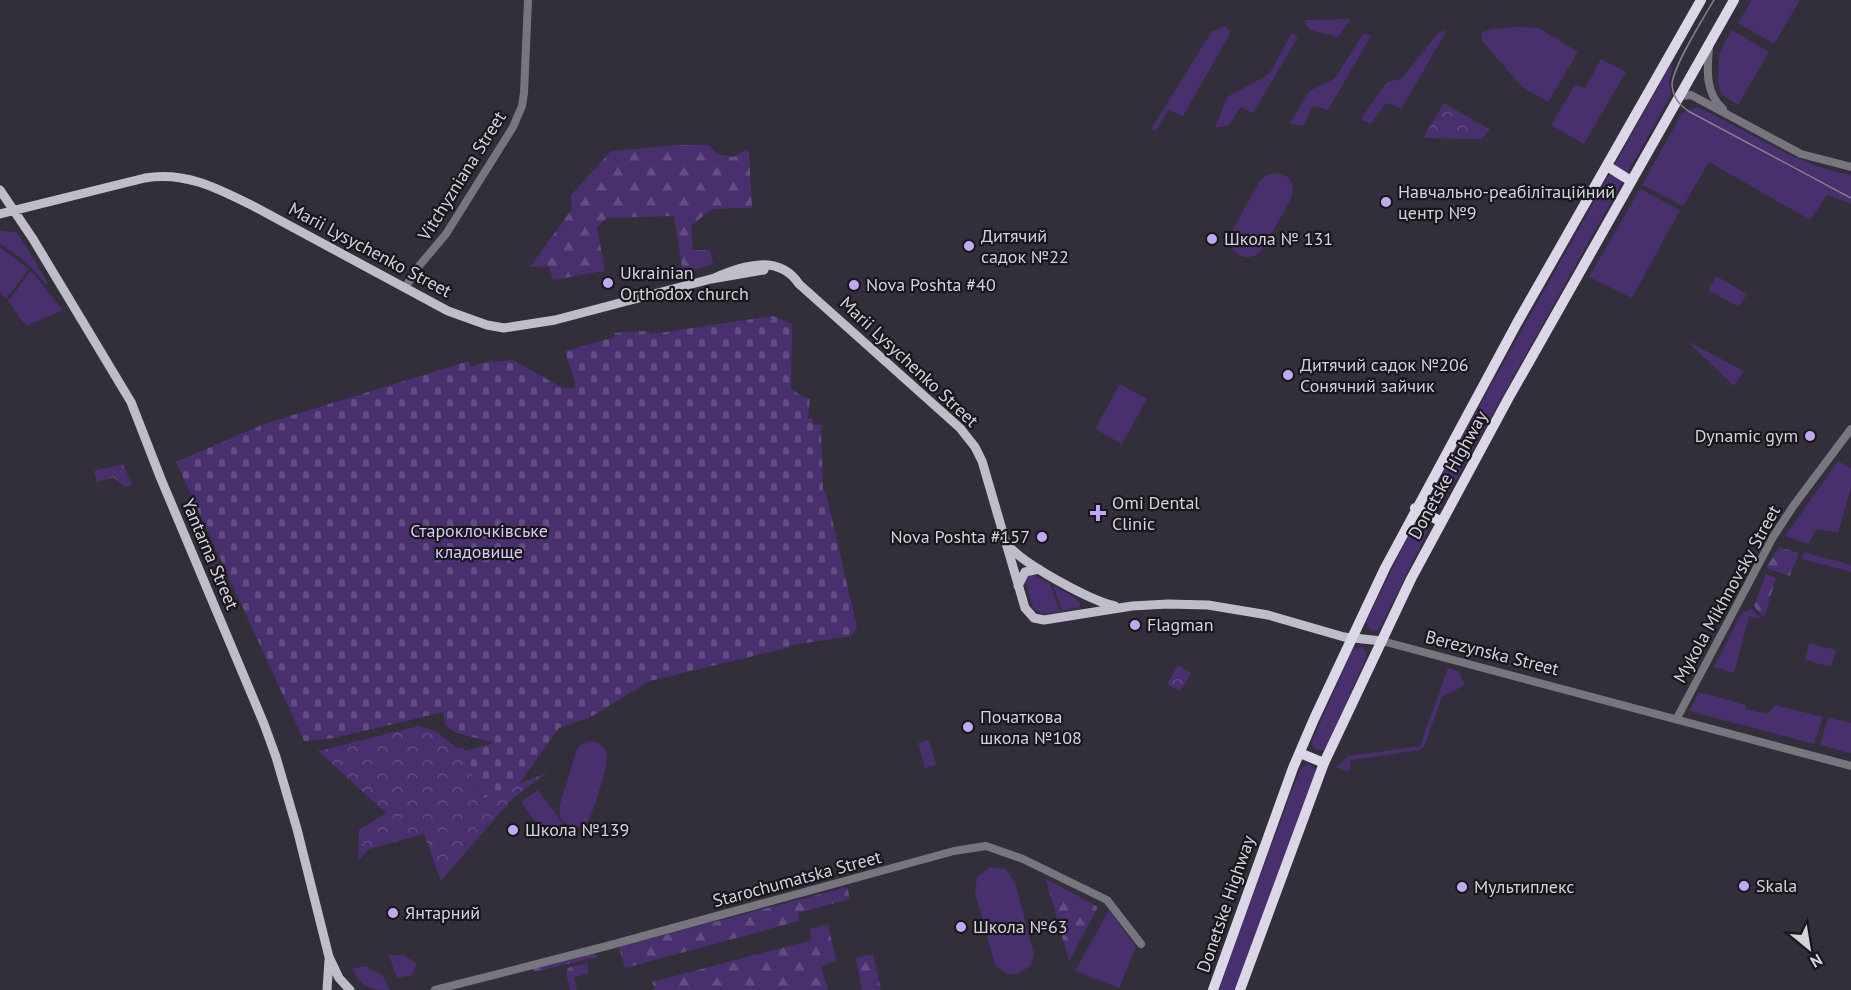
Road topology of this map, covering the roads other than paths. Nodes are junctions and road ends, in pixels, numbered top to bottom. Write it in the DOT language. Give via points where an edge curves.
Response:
graph roads {
  1 [pos="528,0"];
  2 [pos="1701,0"];
  3 [pos="1734,0"];
  4 [pos="1709,46"];
  5 [pos="1680,96"];
  6 [pos="1728,114"];
  7 [pos="1607,166"];
  8 [pos="1851,167"];
  9 [pos="1631,181"];
  10 [pos="0,190"];
  11 [pos="14,210"];
  12 [pos="0,213"];
  13 [pos="405,288"];
  14 [pos="1851,429"];
  15 [pos="1415,508"];
  16 [pos="1440,521"];
  17 [pos="1006,542"];
  18 [pos="1039,569"];
  19 [pos="1018,586"];
  20 [pos="1077,591"];
  21 [pos="1120,607"];
  22 [pos="1080,615"];
  23 [pos="1034,618"];
  24 [pos="1351,638"];
  25 [pos="1382,641"];
  26 [pos="1677,718"];
  27 [pos="1300,753"];
  28 [pos="1324,763"];
  29 [pos="1851,766"];
  30 [pos="1141,944"];
  31 [pos="329,957"];
  32 [pos="327,990"];
  33 [pos="350,990"];
  34 [pos="435,990"];
  35 [pos="1213,990"];
  36 [pos="1240,990"];
  1 -- 13 [label="street, Vitchyzniana Street" via="524,93 517,117 446,234"];
  2 -- 7 [label="highway, Donetske Highway"];
  3 -- 4 [label="highway, Donetske Highway"];
  4 -- 5 [label="highway, Donetske Highway"];
  4 -- 6 [label="street" via="1709,89"];
  5 -- 6 [label="street" via="1691,95"];
  5 -- 9 [label="highway, Donetske Highway"];
  6 -- 8 [label="street" via="1801,154"];
  7 -- 9 [label="highway"];
  7 -- 15 [label="highway, Donetske Highway"];
  9 -- 16 [label="highway, Donetske Highway"];
  10 -- 11 [label="main road, Yantarna Street"];
  11 -- 12 [label="main road, Marii Lysychenko Street"];
  11 -- 13 [label="main road, Marii Lysychenko Street" via="144,178 182,177 223,191"];
  11 -- 31 [label="main road, Yantarna Street" via="138,417 276,757"];
  13 -- 17 [label="main road, Marii Lysychenko Street" via="459,316 504,328 555,320 714,278 740,267 770,264 787,271 941,409 969,439 986,471"];
  14 -- 26 [label="street, Mykola Mikhnovsky Street" via="1773,537"];
  15 -- 16 [label="highway"];
  15 -- 24 [label="highway, Donetske Highway"];
  16 -- 25 [label="highway, Donetske Highway"];
  17 -- 18 [label="main road"];
  17 -- 19 [label="main road, Marii Lysychenko Street"];
  18 -- 19 [label="main road" via="1025,572"];
  18 -- 20 [label="main road"];
  19 -- 23 [label="main road, Marii Lysychenko Street" via="1025,608"];
  20 -- 21 [label="main road, Berezynska Street"];
  20 -- 22 [label="main road" via="1084,601"];
  21 -- 22 [label="main road, Berezynska Street"];
  21 -- 24 [label="main road, Berezynska Street" via="1189,604 1230,608"];
  22 -- 23 [label="main road, Berezynska Street" via="1044,621"];
  24 -- 25 [label="main road, Berezynska Street"];
  24 -- 27 [label="highway, Donetske Highway"];
  25 -- 26 [label="street, Berezynska Street"];
  25 -- 28 [label="highway, Donetske Highway"];
  26 -- 29 [label="street, Berezynska Street"];
  27 -- 28 [label="highway"];
  27 -- 35 [label="highway, Donetske Highway"];
  28 -- 36 [label="highway, Donetske Highway"];
  30 -- 34 [label="street, Starochumatska Street" via="1107,900 1023,859 986,846 954,851"];
  31 -- 32 [label="main road, Yantarna Street"];
  31 -- 33 [label="main road, Yantarna Street"];
}
